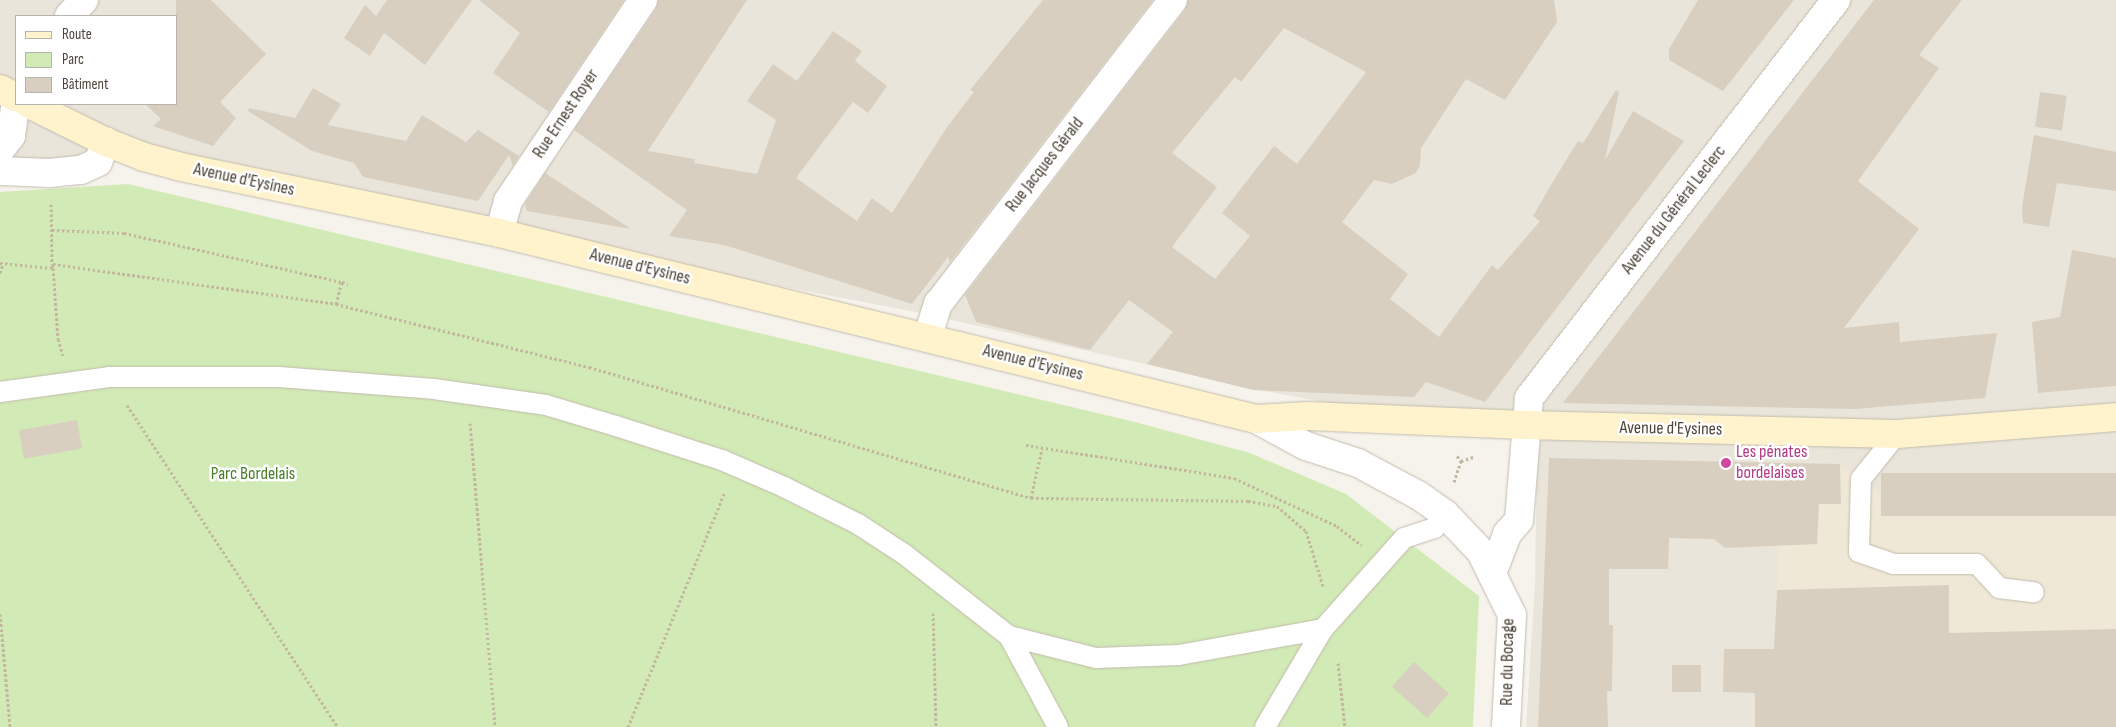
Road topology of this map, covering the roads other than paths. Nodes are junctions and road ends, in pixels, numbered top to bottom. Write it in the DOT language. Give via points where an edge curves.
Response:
graph roads {
  1 [pos="84,0"];
  2 [pos="643,0"];
  3 [pos="1172,0"];
  4 [pos="1836,0"];
  5 [pos="70,15"];
  6 [pos="0,89"];
  7 [pos="15,96"];
  8 [pos="16,105"];
  9 [pos="32,105"];
  10 [pos="106,142"];
  11 [pos="0,150"];
  12 [pos="0,170"];
  13 [pos="499,233"];
  14 [pos="928,336"];
  15 [pos="0,392"];
  16 [pos="2116,417"];
  17 [pos="1256,419"];
  18 [pos="1524,425"];
  19 [pos="1897,434"];
  20 [pos="1444,514"];
  21 [pos="1493,571"];
  22 [pos="2034,592"];
  23 [pos="1328,624"];
  24 [pos="1008,636"];
  25 [pos="1058,727"];
  26 [pos="1265,727"];
  27 [pos="1506,727"];
  1 -- 5 [label="street"];
  2 -- 13 [label="street, Rue Ernest Royer" via="508,201"];
  3 -- 14 [label="street, Rue Jacques Gérald" via="938,304"];
  4 -- 18 [label="street, Avenue du Général Leclerc" via="1529,398"];
  6 -- 7 [label="street"];
  8 -- 11 [label="street" via="11,136"];
  9 -- 10 [label="street, Avenue d'Eysines"];
  10 -- 12 [label="street" via="98,162 81,170 50,174"];
  10 -- 13 [label="street, Avenue d'Eysines" via="180,167"];
  13 -- 14 [label="street, Avenue d'Eysines"];
  14 -- 17 [label="street, Avenue d'Eysines"];
  15 -- 24 [label="lane" via="109,378 279,377 434,389 546,405 735,466 858,524"];
  16 -- 19 [label="street, Avenue d'Eysines"];
  17 -- 18 [label="street, Avenue d'Eysines" via="1308,416"];
  17 -- 20 [label="street, Avenue d'Eysines" via="1306,446 1358,463 1393,480"];
  18 -- 19 [label="street, Avenue d'Eysines"];
  18 -- 21 [label="street" via="1519,520 1508,534"];
  19 -- 22 [label="lane" via="1861,479 1859,552 1893,564 1977,564 1999,588"];
  20 -- 21 [label="street, Rue du Bocage" via="1481,552"];
  20 -- 23 [label="lane" via="1434,528 1404,538"];
  21 -- 27 [label="street, Rue du Bocage" via="1512,615"];
  23 -- 24 [label="lane" via="1179,655 1096,658"];
  23 -- 26 [label="lane"];
  24 -- 25 [label="lane"];
}
